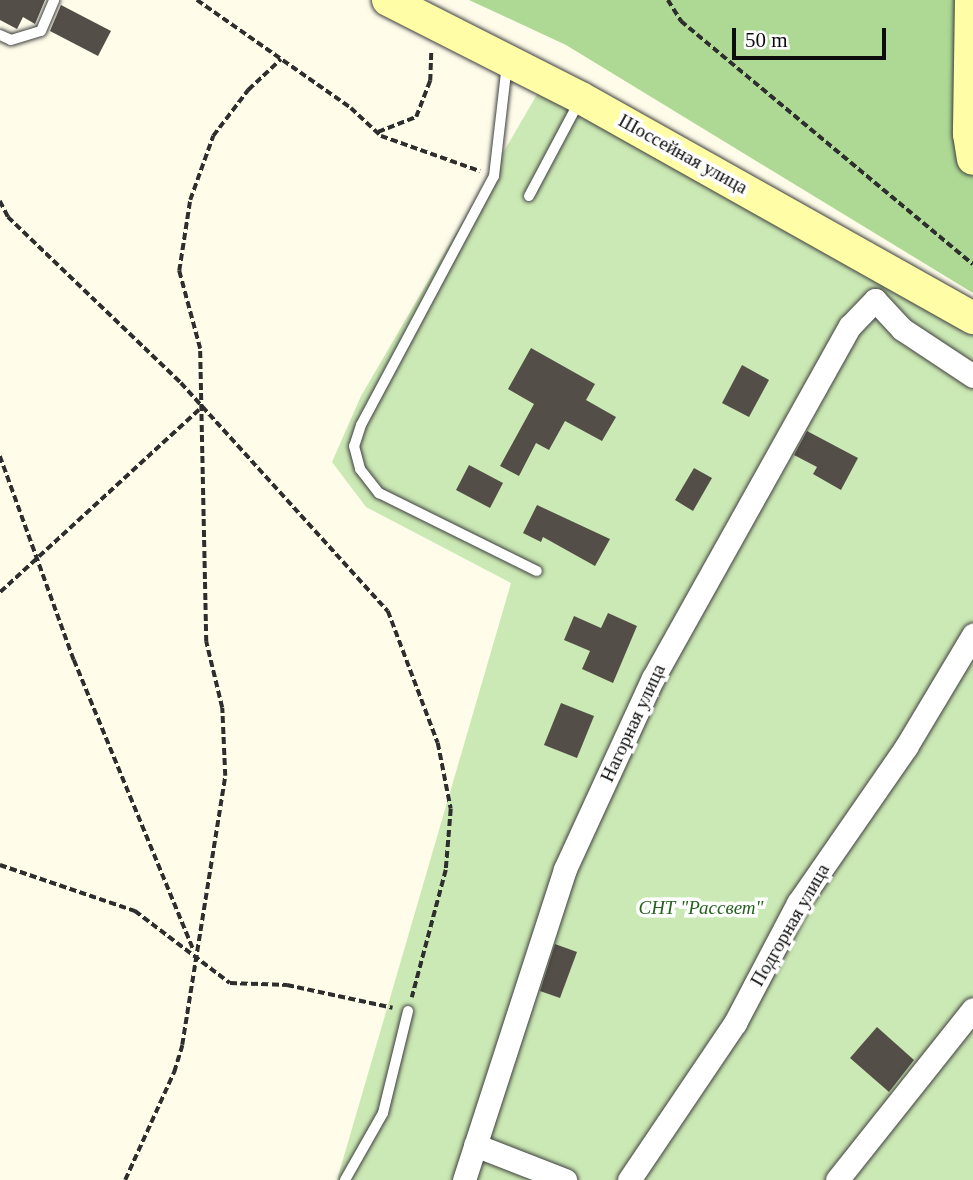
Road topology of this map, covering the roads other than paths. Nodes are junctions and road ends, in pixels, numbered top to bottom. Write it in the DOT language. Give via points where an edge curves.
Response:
graph roads {
  1 [pos="54,0"];
  2 [pos="387,0"];
  3 [pos="971,0"];
  4 [pos="0,35"];
  5 [pos="508,60"];
  6 [pos="581,98"];
  7 [pos="973,159"];
  8 [pos="529,197"];
  9 [pos="889,269"];
  10 [pos="874,300"];
  11 [pos="973,318"];
  12 [pos="973,376"];
  13 [pos="537,571"];
  14 [pos="973,635"];
  15 [pos="973,1009"];
  16 [pos="408,1011"];
  17 [pos="475,1145"];
  18 [pos="345,1180"];
  19 [pos="464,1180"];
  20 [pos="565,1180"];
  21 [pos="629,1180"];
  22 [pos="837,1180"];
  1 -- 4 [label="lane" via="41,31 11,40"];
  2 -- 5 [label="street, Шоссейная улица"];
  3 -- 7 [label="street" via="969,134"];
  5 -- 6 [label="street, Шоссейная улица"];
  5 -- 13 [label="lane" via="494,176 354,446 360,469 379,493"];
  6 -- 8 [label="lane"];
  6 -- 9 [label="street, Шоссейная улица"];
  9 -- 10 [label="street, Нагорная улица"];
  9 -- 11 [label="street, Шоссейная улица"];
  10 -- 12 [label="street" via="902,329"];
  10 -- 17 [label="street, Нагорная улица" via="850,326 653,678 565,869"];
  14 -- 21 [label="street, Подгорная улица" via="906,747 798,904 735,1023"];
  15 -- 22 [label="street"];
  16 -- 18 [label="lane" via="383,1113"];
  17 -- 19 [label="street, Нагорная улица"];
  17 -- 20 [label="street"];
}
